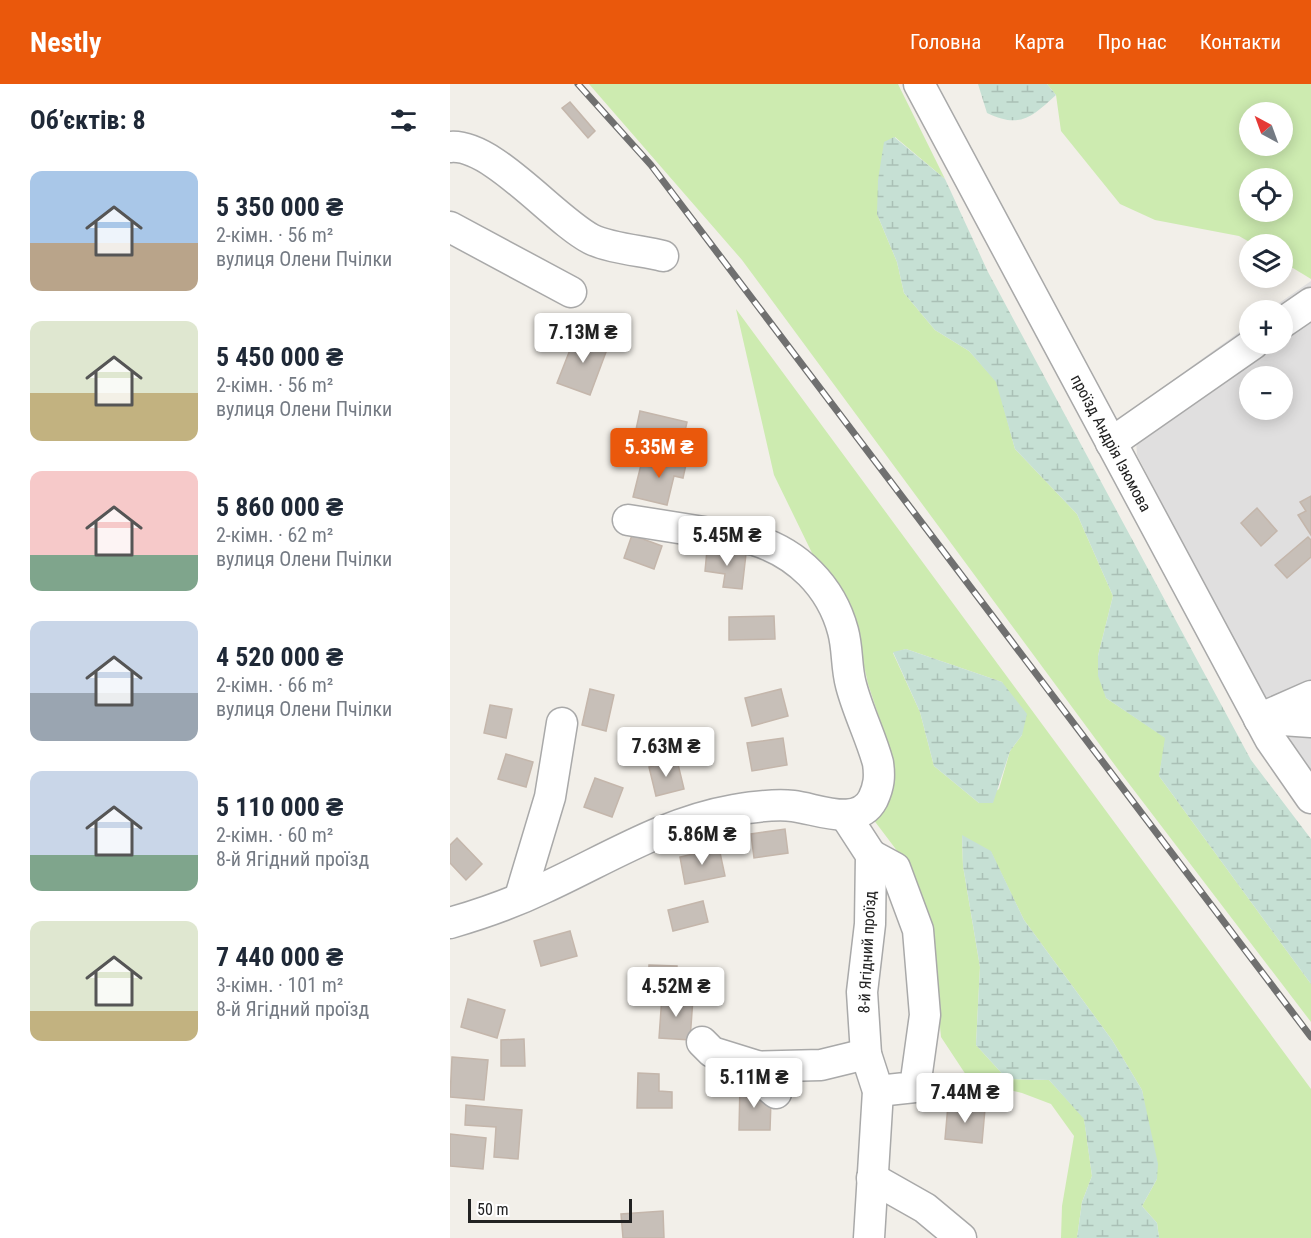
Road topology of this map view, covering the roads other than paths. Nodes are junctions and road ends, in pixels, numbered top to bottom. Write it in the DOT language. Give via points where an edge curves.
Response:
graph roads {
  1 [pos="919,84"];
  2 [pos="450,147"];
  3 [pos="450,227"];
  4 [pos="663,256"];
  5 [pos="571,292"];
  6 [pos="1311,303"];
  7 [pos="1293,315"];
  8 [pos="1239,354"];
  9 [pos="1111,443"];
  10 [pos="628,520"];
  11 [pos="1311,696"];
  12 [pos="1259,719"];
  13 [pos="1311,722"];
  14 [pos="562,723"];
  15 [pos="1311,798"];
  16 [pos="845,815"];
  17 [pos="871,855"];
  18 [pos="520,897"];
  19 [pos="450,923"];
  20 [pos="702,1042"];
  21 [pos="866,1054"];
  22 [pos="746,1067"];
  23 [pos="878,1091"];
  24 [pos="776,1093"];
  25 [pos="872,1178"];
  26 [pos="869,1238"];
  27 [pos="961,1238"];
  1 -- 9 [label="street, проїзд Андрія Ізюмова"];
  2 -- 4 [label="street" via="458,146 488,158 592,239"];
  3 -- 5 [label="street"];
  6 -- 7 [label="street"];
  8 -- 9 [label="street"];
  9 -- 12 [label="street, проїзд Андрія Ізюмова"];
  10 -- 16 [label="street" via="754,540 792,556 825,592 843,630 853,693 870,734 880,778 871,803 857,814"];
  11 -- 12 [label="street"];
  12 -- 13 [label="street"];
  12 -- 15 [label="street, проїзд Андрія Ізюмова"];
  14 -- 18 [label="street" via="550,797"];
  16 -- 17 [label="street"];
  16 -- 18 [label="street" via="791,805 693,819"];
  17 -- 21 [label="street, 8-й Ягідний проїзд" via="870,924 862,992"];
  17 -- 23 [label="street" via="895,868 918,930 925,1015 915,1087"];
  18 -- 19 [label="street"];
  20 -- 22 [label="street" via="712,1052 757,1066"];
  21 -- 22 [label="street" via="821,1065"];
  21 -- 23 [label="street, 8-й Ягідний проїзд"];
  22 -- 24 [label="street"];
  23 -- 25 [label="street, 8-й Ягідний проїзд"];
  25 -- 26 [label="street, 8-й Ягідний проїзд"];
  25 -- 27 [label="street" via="924,1208"];
}
